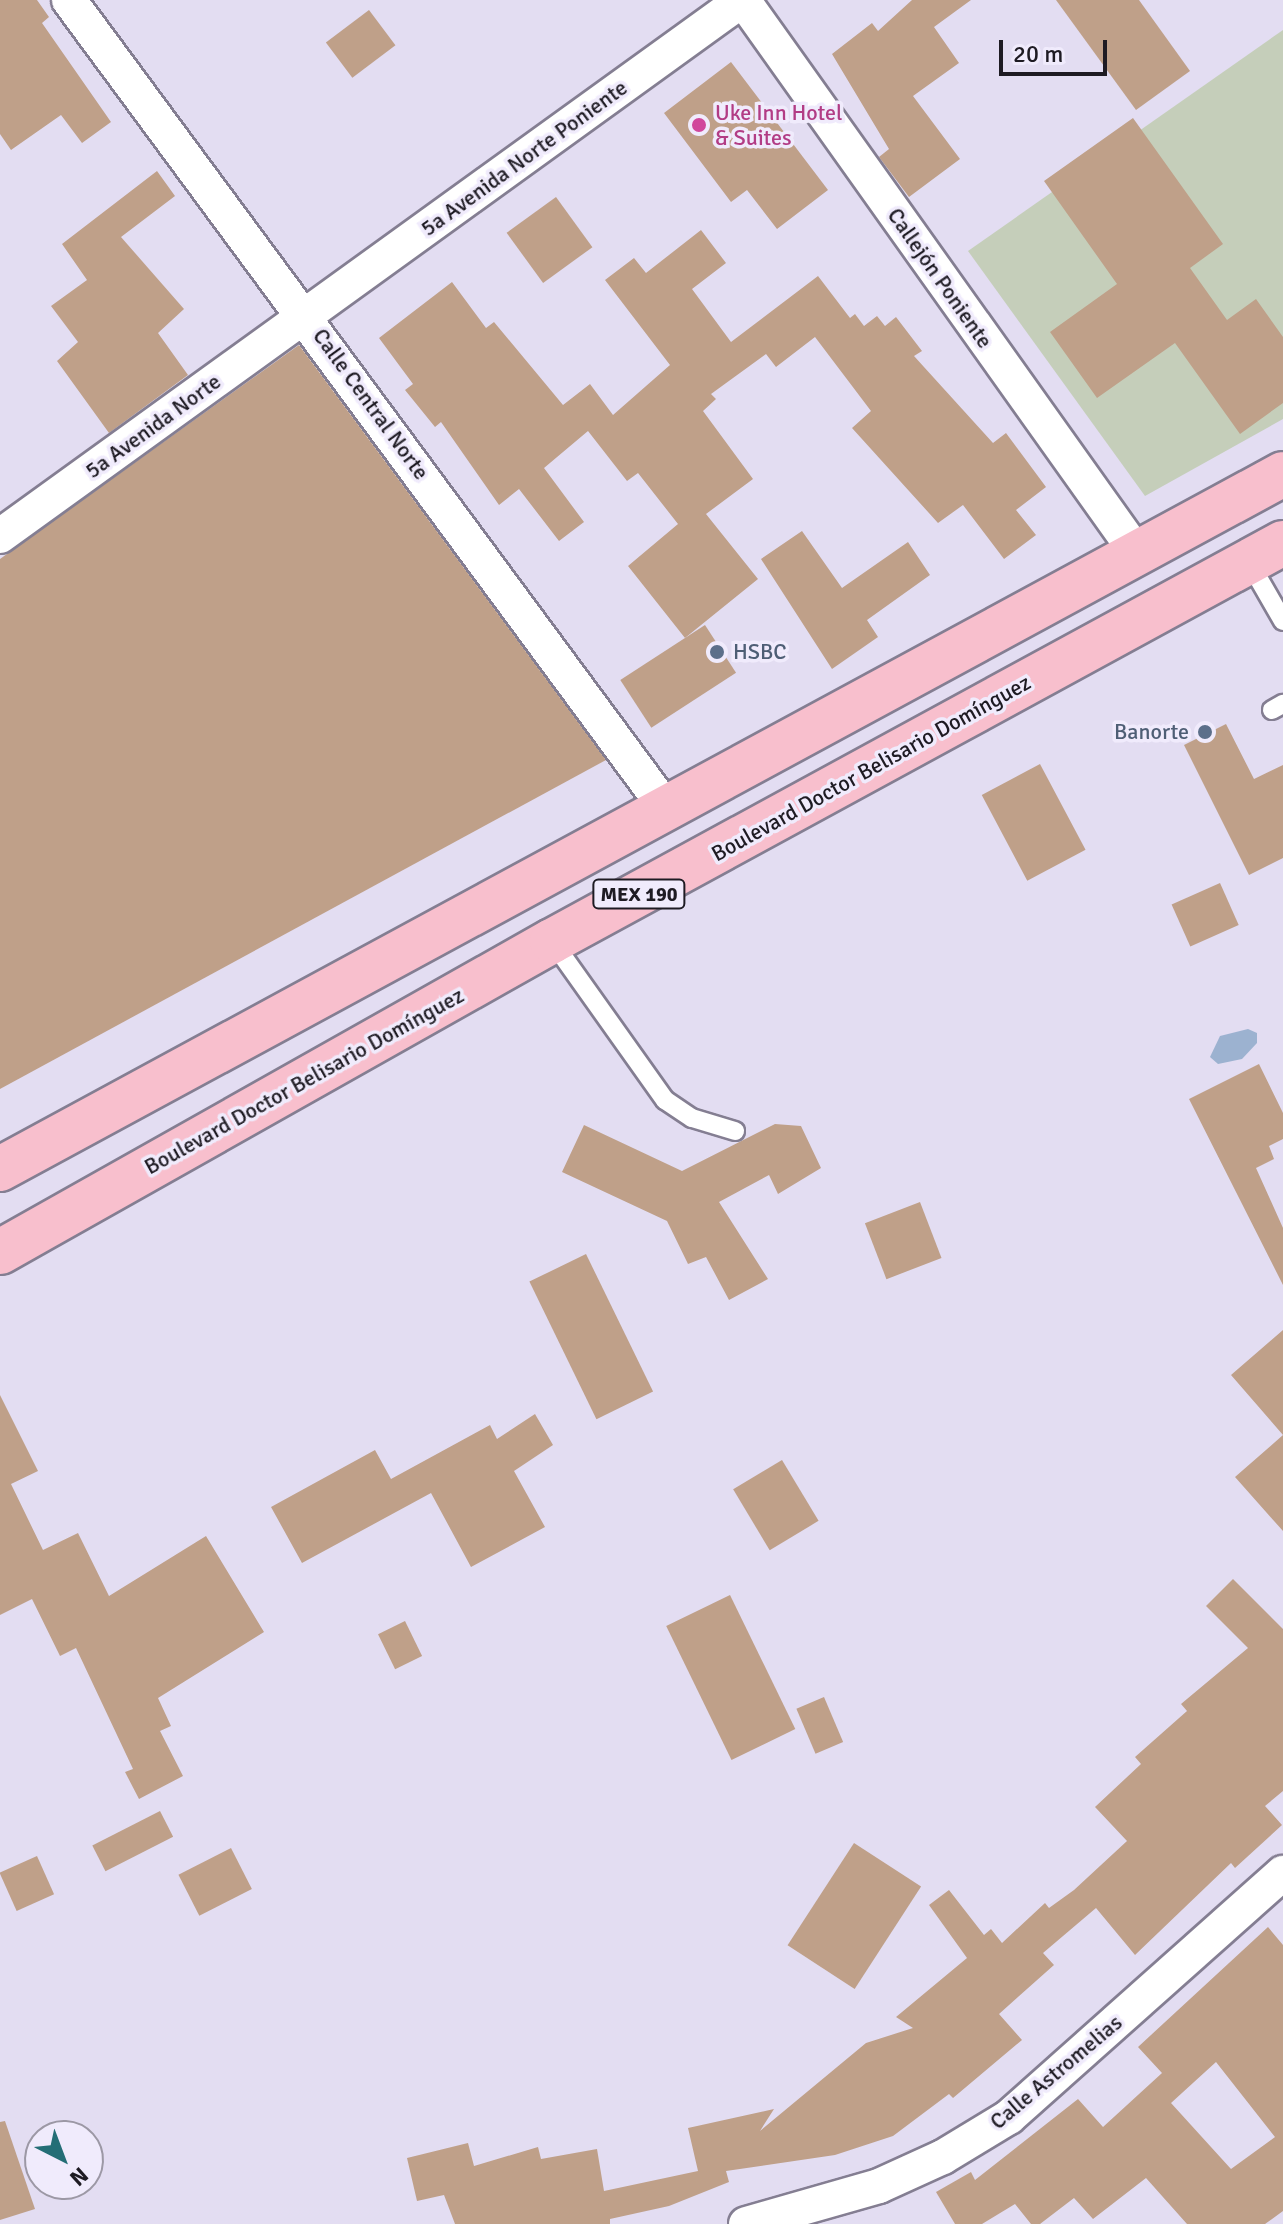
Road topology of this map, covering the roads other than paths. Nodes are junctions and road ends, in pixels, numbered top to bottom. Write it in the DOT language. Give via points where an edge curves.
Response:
graph roads {
  1 [pos="69,0"];
  2 [pos="742,0"];
  3 [pos="307,316"];
  4 [pos="1283,474"];
  5 [pos="0,536"];
  6 [pos="1266,552"];
  7 [pos="1139,556"];
  8 [pos="1283,621"];
  9 [pos="668,811"];
  10 [pos="552,941"];
  11 [pos="735,1131"];
  12 [pos="0,1169"];
  13 [pos="0,1252"];
  14 [pos="1283,1873"];
  15 [pos="746,2224"];
  1 -- 3 [label="street, Calle Central Norte"];
  2 -- 3 [label="street, 5a Avenida Norte Poniente"];
  2 -- 7 [label="street, Callejón Poniente"];
  3 -- 5 [label="street, 5a Avenida Norte"];
  3 -- 9 [label="street, Calle Central Norte"];
  4 -- 7 [label="main road, MEX 190"];
  6 -- 8 [label="lane"];
  6 -- 10 [label="main road, Boulevard Doctor Belisario Domínguez / MEX 190"];
  7 -- 9 [label="main road, MEX 190"];
  9 -- 12 [label="main road, MEX 190"];
  10 -- 11 [label="lane" via="665,1100 692,1118"];
  10 -- 13 [label="main road, Boulevard Doctor Belisario Domínguez / MEX 190"];
  14 -- 15 [label="street, Calle Astromelias" via="1009,2117 943,2157 879,2186"];
}
